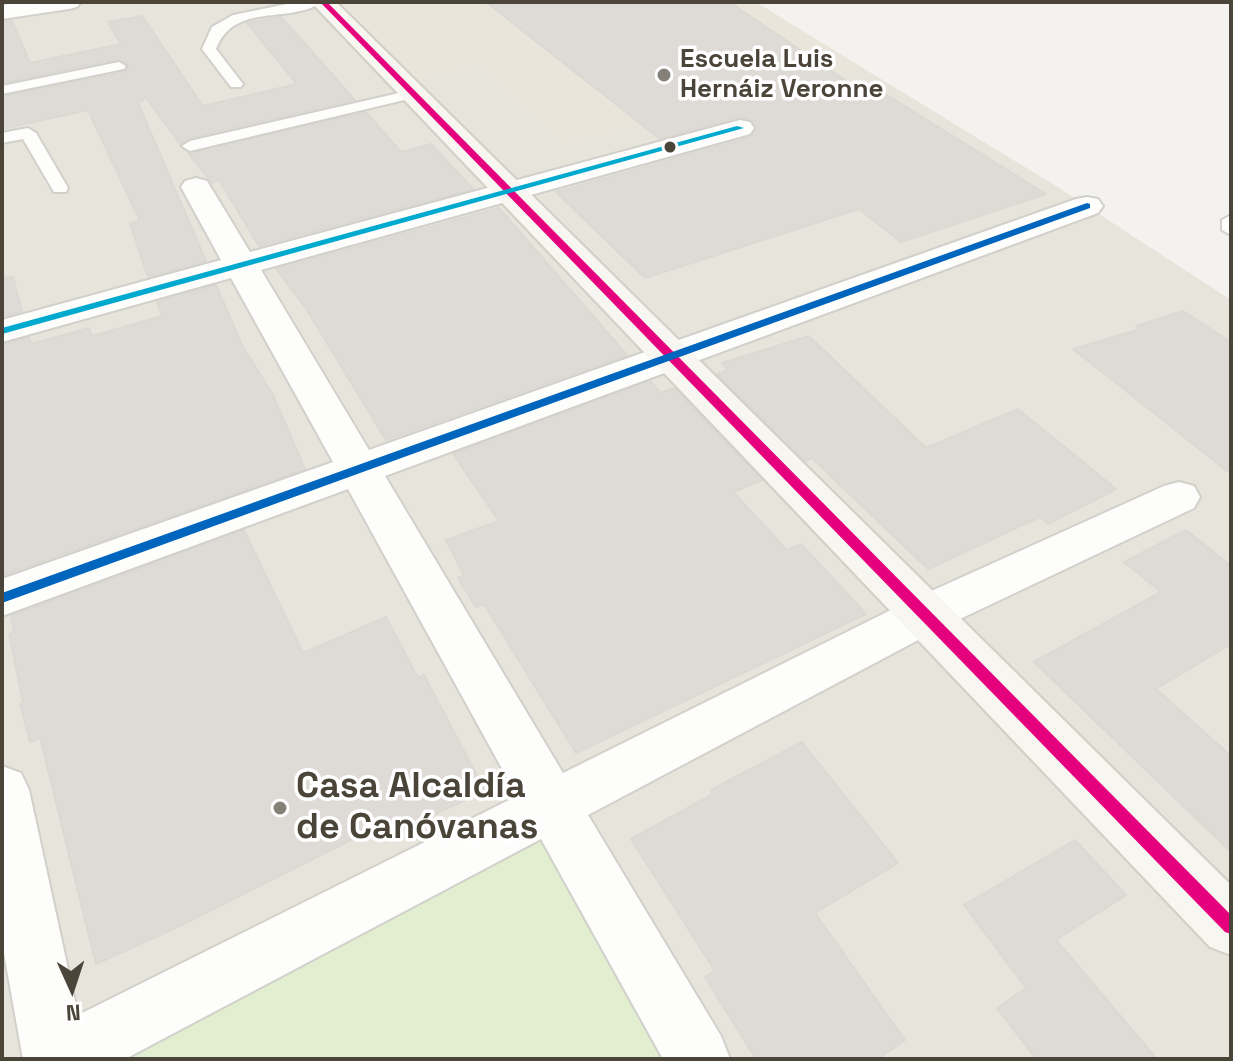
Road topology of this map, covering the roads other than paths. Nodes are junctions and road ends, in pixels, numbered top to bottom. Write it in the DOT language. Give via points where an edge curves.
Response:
graph roads {
  1 [pos="69,2"];
  2 [pos="316,2"];
  3 [pos="323,2"];
  4 [pos="2,12"];
  5 [pos="119,66"];
  6 [pos="236,84"];
  7 [pos="2,90"];
  8 [pos="412,94"];
  9 [pos="740,128"];
  10 [pos="2,138"];
  11 [pos="190,146"];
  12 [pos="196,187"];
  13 [pos="60,188"];
  14 [pos="510,190"];
  15 [pos="1087,206"];
  16 [pos="1231,220"];
  17 [pos="1231,230"];
  18 [pos="242,264"];
  19 [pos="2,331"];
  20 [pos="673,356"];
  21 [pos="360,469"];
  22 [pos="1179,497"];
  23 [pos="2,598"];
  24 [pos="924,615"];
  25 [pos="2,790"];
  26 [pos="553,808"];
  27 [pos="1231,926"];
  28 [pos="57,1059"];
  29 [pos="698,1059"];
  1 -- 4 [label="street"];
  2 -- 6 [label="lane" via="238,18 217,30 209,49"];
  3 -- 8 [label="main road"];
  5 -- 7 [label="lane"];
  8 -- 11 [label="lane"];
  8 -- 14 [label="main road"];
  9 -- 14 [label="street"];
  10 -- 13 [label="lane" via="28,133"];
  12 -- 18 [label="street"];
  14 -- 18 [label="street"];
  14 -- 20 [label="main road"];
  15 -- 20 [label="street"];
  16 -- 17 [label="lane"];
  18 -- 19 [label="street"];
  18 -- 21 [label="street"];
  20 -- 21 [label="street"];
  20 -- 24 [label="main road"];
  21 -- 23 [label="street"];
  21 -- 26 [label="street"];
  22 -- 24 [label="street"];
  24 -- 26 [label="street"];
  24 -- 27 [label="main road"];
  25 -- 28 [label="street"];
  26 -- 28 [label="street"];
  26 -- 29 [label="street"];
}
